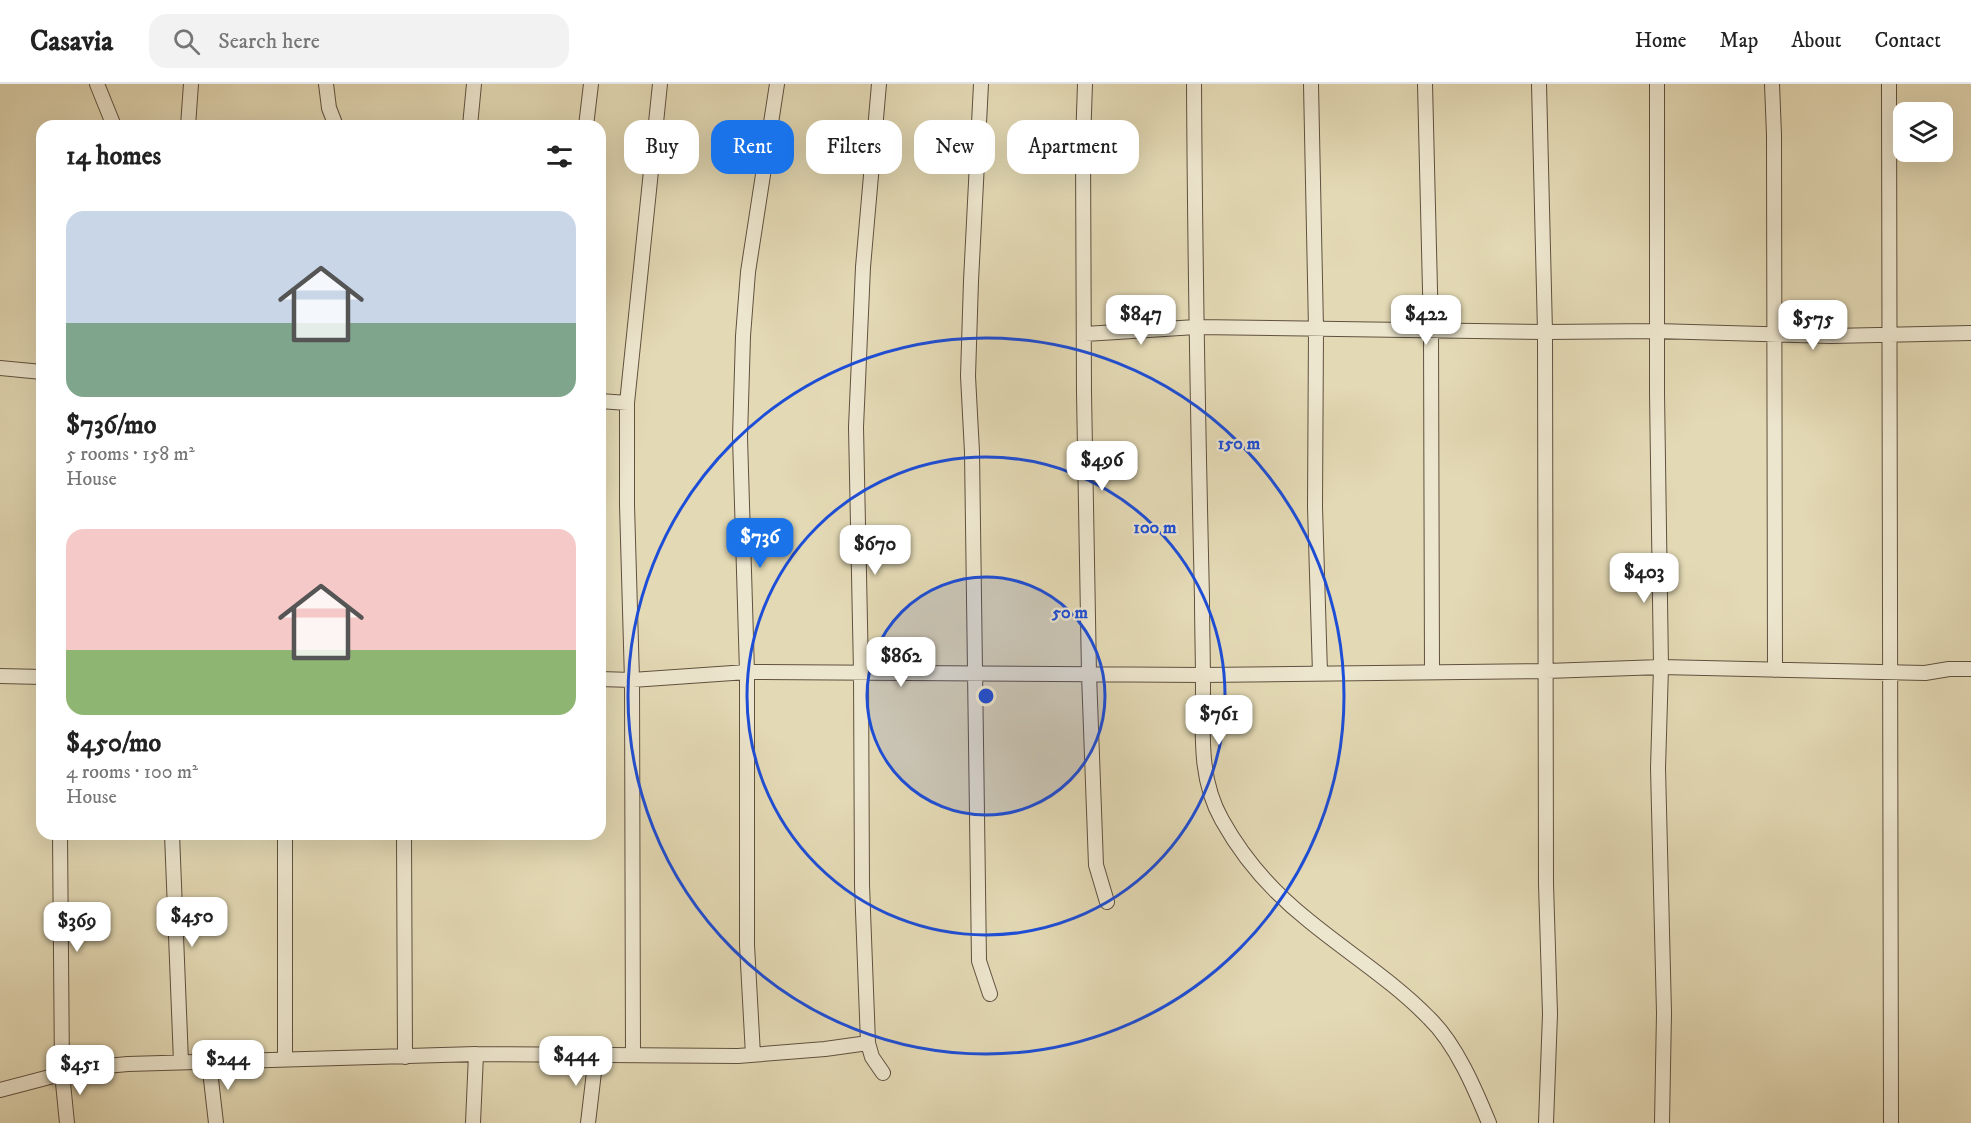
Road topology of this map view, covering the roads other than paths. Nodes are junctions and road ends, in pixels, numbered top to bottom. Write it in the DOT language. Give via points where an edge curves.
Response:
graph roads {
  1 [pos="97,84"];
  2 [pos="190,84"];
  3 [pos="326,84"];
  4 [pos="474,84"];
  5 [pos="591,84"];
  6 [pos="660,84"];
  7 [pos="777,84"];
  8 [pos="879,84"];
  9 [pos="981,84"];
  10 [pos="1085,84"];
  11 [pos="1194,84"];
  12 [pos="1311,84"];
  13 [pos="1425,84"];
  14 [pos="1539,84"];
  15 [pos="1657,84"];
  16 [pos="1772,84"];
  17 [pos="1889,84"];
  18 [pos="113,120"];
  19 [pos="188,120"];
  20 [pos="334,120"];
  21 [pos="471,120"];
  22 [pos="587,120"];
  23 [pos="1196,327"];
  24 [pos="1316,329"];
  25 [pos="1431,331"];
  26 [pos="1656,331"];
  27 [pos="1545,332"];
  28 [pos="1890,333"];
  29 [pos="1971,333"];
  30 [pos="1085,334"];
  31 [pos="1774,334"];
  32 [pos="0,368"];
  33 [pos="36,371"];
  34 [pos="606,401"];
  35 [pos="627,403"];
  36 [pos="1661,667"];
  37 [pos="1971,669"];
  38 [pos="1775,670"];
  39 [pos="1547,671"];
  40 [pos="747,672"];
  41 [pos="861,672"];
  42 [pos="1432,672"];
  43 [pos="975,673"];
  44 [pos="1320,673"];
  45 [pos="1890,673"];
  46 [pos="1089,674"];
  47 [pos="1203,675"];
  48 [pos="0,676"];
  49 [pos="36,677"];
  50 [pos="606,679"];
  51 [pos="632,680"];
  52 [pos="60,840"];
  53 [pos="172,840"];
  54 [pos="285,840"];
  55 [pos="404,840"];
  56 [pos="1107,902"];
  57 [pos="990,994"];
  58 [pos="868,1042"];
  59 [pos="476,1054"];
  60 [pos="596,1055"];
  61 [pos="633,1055"];
  62 [pos="753,1055"];
  63 [pos="405,1057"];
  64 [pos="285,1060"];
  65 [pos="181,1062"];
  66 [pos="209,1062"];
  67 [pos="62,1073"];
  68 [pos="883,1073"];
  69 [pos="0,1090"];
  70 [pos="67,1123"];
  71 [pos="216,1123"];
  72 [pos="473,1123"];
  73 [pos="588,1123"];
  74 [pos="1489,1123"];
  75 [pos="1546,1123"];
  76 [pos="1662,1123"];
  77 [pos="1891,1123"];
  1 -- 18 [label="street"];
  2 -- 19 [label="street"];
  3 -- 20 [label="street"];
  4 -- 21 [label="street"];
  5 -- 22 [label="street"];
  6 -- 35 [label="street"];
  7 -- 40 [label="street" via="748,272 743,336 740,437"];
  8 -- 41 [label="street" via="863,267 856,427"];
  9 -- 43 [label="street" via="968,376"];
  10 -- 30 [label="street"];
  11 -- 23 [label="street"];
  12 -- 24 [label="street"];
  13 -- 25 [label="street"];
  14 -- 27 [label="street"];
  15 -- 26 [label="street"];
  16 -- 31 [label="street"];
  17 -- 28 [label="street"];
  23 -- 24 [label="street"];
  23 -- 30 [label="street"];
  23 -- 47 [label="street"];
  24 -- 25 [label="street"];
  24 -- 44 [label="street" via="1315,507"];
  25 -- 27 [label="street"];
  25 -- 42 [label="street"];
  26 -- 27 [label="street"];
  26 -- 31 [label="street"];
  26 -- 36 [label="street"];
  27 -- 39 [label="street"];
  28 -- 29 [label="street"];
  28 -- 31 [label="street"];
  28 -- 45 [label="street"];
  30 -- 46 [label="street"];
  31 -- 38 [label="street"];
  32 -- 33 [label="street"];
  34 -- 35 [label="street"];
  35 -- 51 [label="street"];
  36 -- 38 [label="street"];
  36 -- 39 [label="street"];
  36 -- 76 [label="street" via="1658,768 1664,1013"];
  37 -- 45 [label="street"];
  38 -- 45 [label="street"];
  39 -- 42 [label="street"];
  39 -- 75 [label="street" via="1550,1014"];
  40 -- 41 [label="street"];
  40 -- 51 [label="street"];
  40 -- 62 [label="street" via="747,945"];
  41 -- 43 [label="street"];
  41 -- 58 [label="street" via="862,885"];
  42 -- 44 [label="street"];
  43 -- 46 [label="street"];
  43 -- 57 [label="street" via="979,961"];
  44 -- 47 [label="street"];
  45 -- 77 [label="street"];
  46 -- 47 [label="street"];
  46 -- 56 [label="street" via="1096,865"];
  47 -- 74 [label="street" via="1203,761 1211,799 1222,821 1279,894 1431,1019 1454,1049"];
  48 -- 49 [label="street"];
  50 -- 51 [label="street"];
  51 -- 61 [label="street"];
  52 -- 67 [label="street"];
  53 -- 65 [label="street"];
  54 -- 64 [label="street"];
  55 -- 63 [label="street"];
  58 -- 62 [label="street"];
  58 -- 68 [label="street"];
  59 -- 60 [label="street"];
  59 -- 63 [label="street"];
  59 -- 72 [label="street"];
  60 -- 61 [label="street"];
  60 -- 73 [label="street"];
  61 -- 62 [label="street"];
  63 -- 64 [label="street"];
  64 -- 66 [label="street"];
  65 -- 66 [label="street"];
  65 -- 67 [label="street"];
  66 -- 71 [label="street"];
  67 -- 69 [label="street"];
  67 -- 70 [label="street"];
}
